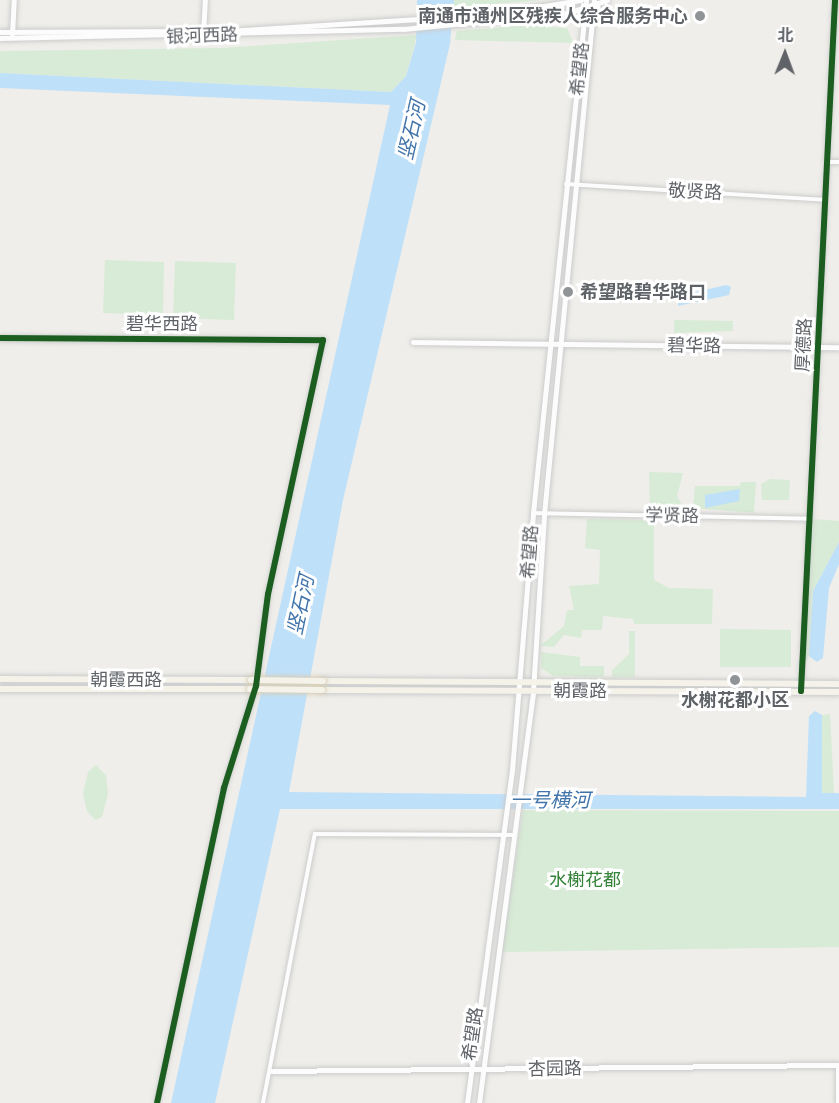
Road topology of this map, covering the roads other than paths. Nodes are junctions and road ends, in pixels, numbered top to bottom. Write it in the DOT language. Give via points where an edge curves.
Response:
graph roads {
  1 [pos="14,0"];
  2 [pos="205,0"];
  3 [pos="581,0"];
  4 [pos="586,0"];
  5 [pos="607,0"];
  6 [pos="836,0"];
  7 [pos="594,2"];
  8 [pos="585,8"];
  9 [pos="0,32"];
  10 [pos="203,34"];
  11 [pos="12,36"];
  12 [pos="0,38"];
  13 [pos="828,162"];
  14 [pos="839,162"];
  15 [pos="565,184"];
  16 [pos="574,185"];
  17 [pos="826,200"];
  18 [pos="0,338"];
  19 [pos="323,340"];
  20 [pos="413,342"];
  21 [pos="549,345"];
  22 [pos="559,345"];
  23 [pos="839,347"];
  24 [pos="818,348"];
  25 [pos="533,513"];
  26 [pos="544,514"];
  27 [pos="810,519"];
  28 [pos="0,679"];
  29 [pos="323,681"];
  30 [pos="519,682"];
  31 [pos="533,683"];
  32 [pos="839,684"];
  33 [pos="801,687"];
  34 [pos="0,689"];
  35 [pos="322,690"];
  36 [pos="519,691"];
  37 [pos="533,691"];
  38 [pos="839,692"];
  39 [pos="502,833"];
  40 [pos="515,835"];
  41 [pos="839,1065"];
  42 [pos="468,1070"];
  43 [pos="481,1070"];
  44 [pos="271,1071"];
  45 [pos="157,1103"];
  46 [pos="262,1103"];
  47 [pos="467,1103"];
  48 [pos="479,1103"];
  49 [pos="838,1103"];
  1 -- 11 [label="main road"];
  2 -- 10 [label="main road"];
  3 -- 10 [label="main road, 银河西路" via="468,14"];
  4 -- 8 [label="main road, 希望路"];
  5 -- 7 [label="main road"];
  6 -- 13 [label="street, 厚德路"];
  7 -- 8 [label="main road"];
  7 -- 16 [label="main road, 希望路"];
  8 -- 10 [label="main road, 银河西路" via="469,25"];
  8 -- 15 [label="main road, 希望路"];
  9 -- 11 [label="main road, 银河西路"];
  10 -- 11 [label="main road, 银河西路"];
  11 -- 12 [label="main road, 银河西路"];
  13 -- 14 [label="street"];
  13 -- 17 [label="street, 厚德路"];
  15 -- 16 [label="street, 敬贤路"];
  15 -- 21 [label="main road, 希望路"];
  16 -- 17 [label="street, 敬贤路"];
  16 -- 22 [label="main road, 希望路"];
  17 -- 24 [label="street, 厚德路"];
  18 -- 19 [label="main road, 碧华西路"];
  19 -- 45 [label="street" via="268,594 256,686 224,788"];
  20 -- 21 [label="main road, 碧华路"];
  21 -- 22 [label="main road, 碧华路"];
  21 -- 25 [label="main road, 希望路"];
  22 -- 24 [label="main road, 碧华路"];
  22 -- 26 [label="main road, 希望路"];
  23 -- 24 [label="main road, 碧华路"];
  24 -- 27 [label="street, 厚德路"];
  25 -- 26 [label="street, 学贤路"];
  25 -- 30 [label="main road, 希望路"];
  26 -- 27 [label="street, 学贤路"];
  26 -- 31 [label="main road, 希望路"];
  27 -- 33 [label="street, 厚德路"];
  28 -- 29 [label="main road, 朝霞西路, bridge"];
  29 -- 30 [label="main road, 朝霞路"];
  30 -- 31 [label="main road, 朝霞路"];
  30 -- 36 [label="main road, 希望路"];
  31 -- 33 [label="main road, 朝霞路"];
  31 -- 37 [label="main road, 希望路"];
  32 -- 33 [label="main road, 朝霞路"];
  33 -- 37 [label="main road, 朝霞路"];
  33 -- 38 [label="main road, 朝霞路"];
  34 -- 35 [label="main road, 朝霞西路, bridge"];
  35 -- 36 [label="main road, 朝霞路"];
  36 -- 37 [label="main road, 朝霞路"];
  36 -- 39 [label="main road, 希望路"];
  37 -- 40 [label="main road, 希望路"];
  39 -- 40 [label="street"];
  39 -- 42 [label="main road, 希望路"];
  39 -- 44 [label="street" via="315,834"];
  40 -- 43 [label="main road, 希望路"];
  41 -- 43 [label="main road, 杏园路"];
  41 -- 49 [label="street"];
  42 -- 43 [label="main road, 杏园路"];
  42 -- 44 [label="main road, 杏园路"];
  42 -- 47 [label="main road, 希望路"];
  43 -- 48 [label="main road, 希望路"];
  44 -- 46 [label="street"];
}
